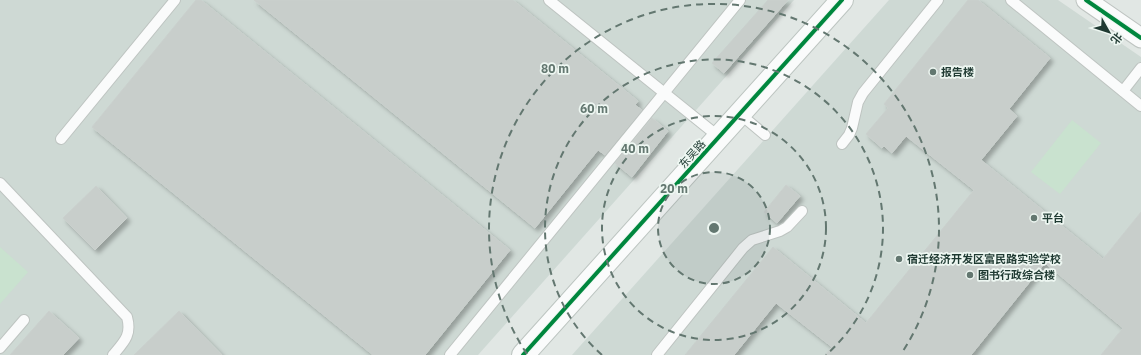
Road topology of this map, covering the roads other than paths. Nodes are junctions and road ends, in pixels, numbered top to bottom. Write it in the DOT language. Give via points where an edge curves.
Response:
graph roads {
  1 [pos="175,0"];
  2 [pos="549,0"];
  3 [pos="740,0"];
  4 [pos="842,0"];
  5 [pos="938,0"];
  6 [pos="1011,0"];
  7 [pos="1086,0"];
  8 [pos="1141,38"];
  9 [pos="1141,68"];
  10 [pos="1123,91"];
  11 [pos="664,93"];
  12 [pos="1141,106"];
  13 [pos="740,114"];
  14 [pos="765,135"];
  15 [pos="719,137"];
  16 [pos="61,139"];
  17 [pos="842,144"];
  18 [pos="0,183"];
  19 [pos="802,211"];
  20 [pos="24,320"];
  21 [pos="0,348"];
  22 [pos="113,355"];
  23 [pos="450,355"];
  24 [pos="523,355"];
  25 [pos="657,355"];
  1 -- 16 [label="lane"];
  2 -- 11 [label="lane"];
  3 -- 11 [label="lane"];
  4 -- 13 [label="street, 东吴路"];
  5 -- 17 [label="lane" via="863,93 858,102 852,128"];
  6 -- 10 [label="lane"];
  7 -- 8 [label="street"];
  9 -- 10 [label="lane"];
  10 -- 12 [label="lane"];
  11 -- 15 [label="lane"];
  11 -- 23 [label="lane"];
  13 -- 14 [label="lane"];
  13 -- 15 [label="street, 东吴路"];
  15 -- 24 [label="street, 东吴路"];
  18 -- 22 [label="lane" via="127,317 126,339"];
  19 -- 25 [label="lane" via="787,227 752,240 743,248"];
  20 -- 21 [label="lane"];
}
